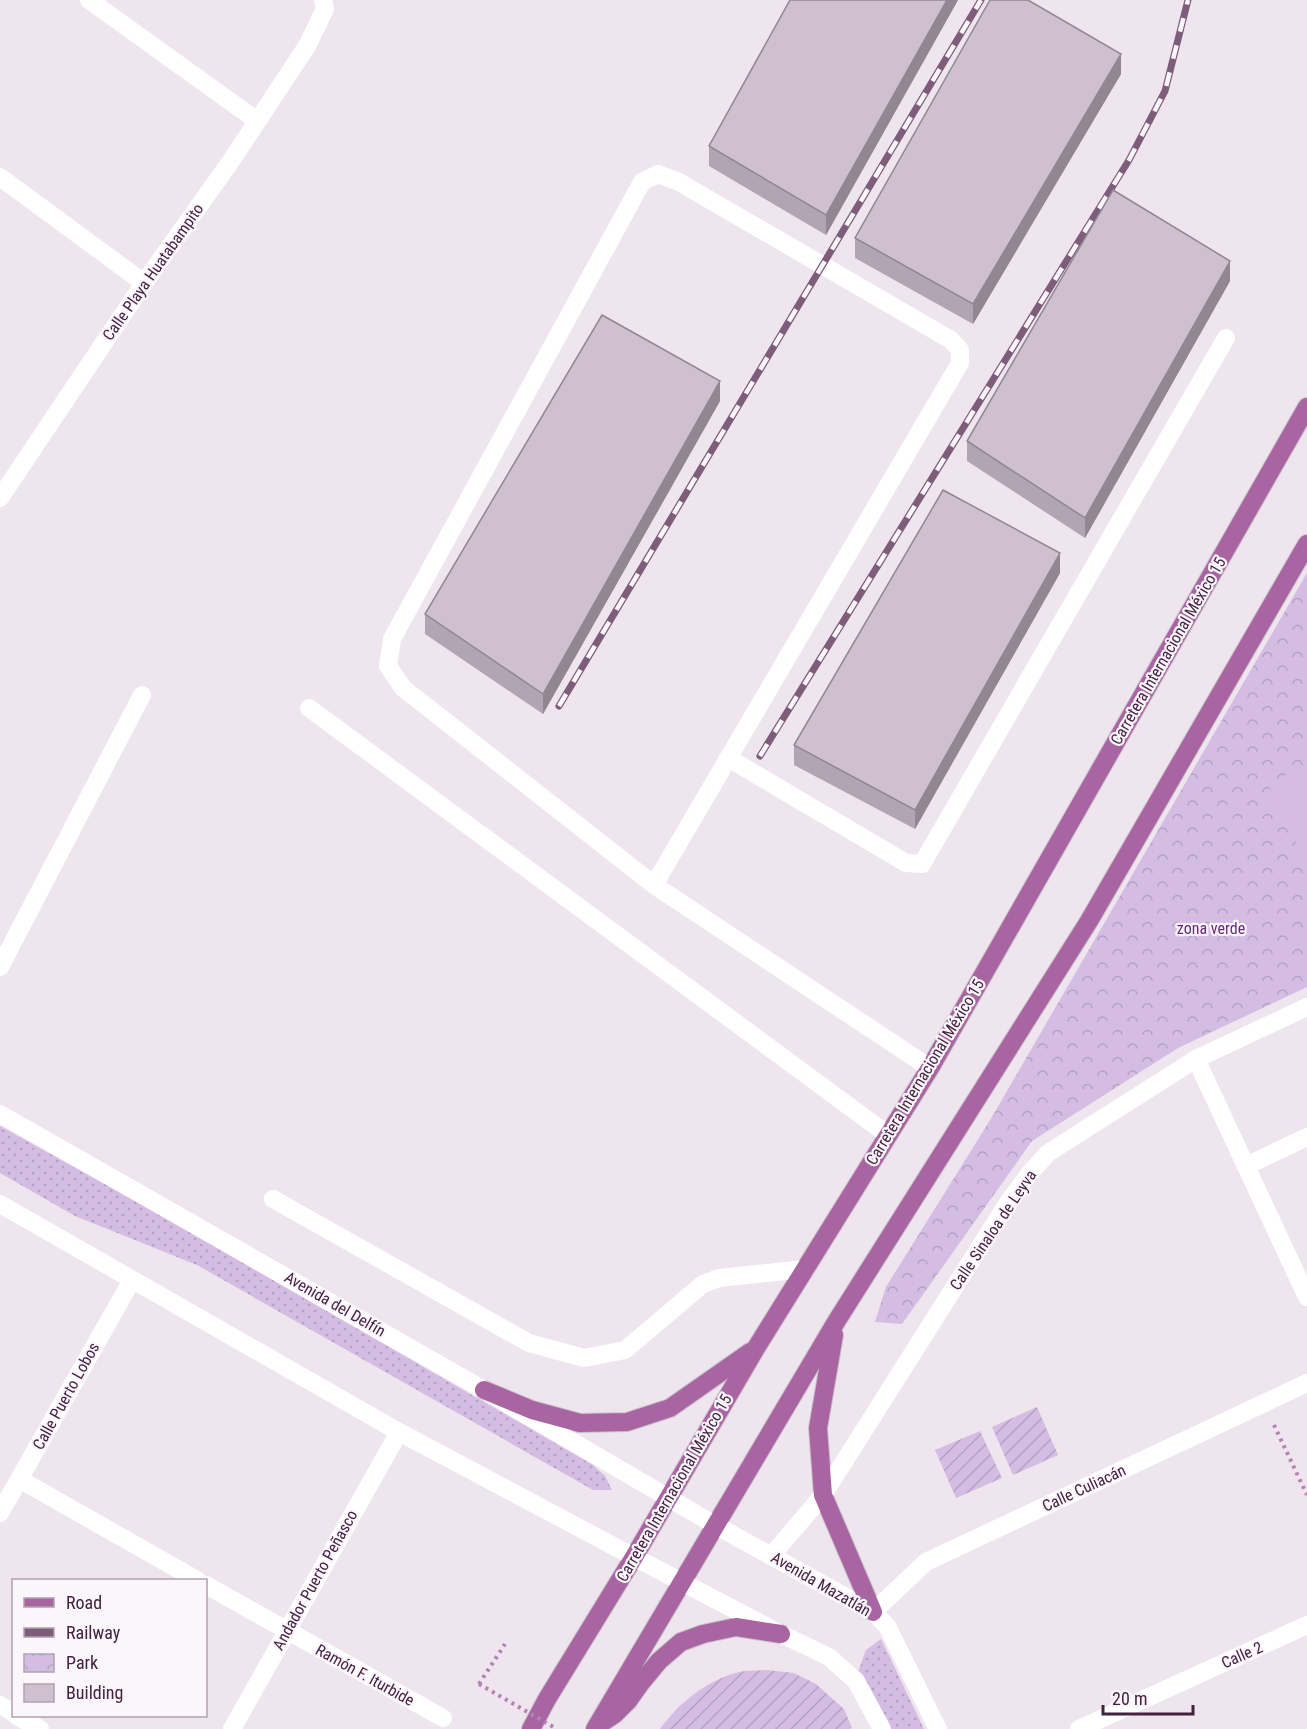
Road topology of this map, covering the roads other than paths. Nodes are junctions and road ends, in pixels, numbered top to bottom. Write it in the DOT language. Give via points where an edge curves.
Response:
graph roads {
  1 [pos="89,0"];
  2 [pos="324,5"];
  3 [pos="256,120"];
  4 [pos="0,177"];
  5 [pos="144,283"];
  6 [pos="1226,338"];
  7 [pos="1307,407"];
  8 [pos="0,498"];
  9 [pos="1307,544"];
  10 [pos="142,695"];
  11 [pos="309,708"];
  12 [pos="728,758"];
  13 [pos="654,885"];
  14 [pos="0,967"];
  15 [pos="1307,1007"];
  16 [pos="1196,1059"];
  17 [pos="930,1068"];
  18 [pos="0,1114"];
  19 [pos="888,1135"];
  20 [pos="1307,1137"];
  21 [pos="1246,1166"];
  22 [pos="273,1199"];
  23 [pos="0,1204"];
  24 [pos="805,1269"];
  25 [pos="132,1280"];
  26 [pos="1307,1297"];
  27 [pos="836,1322"];
  28 [pos="756,1348"];
  29 [pos="1307,1383"];
  30 [pos="484,1390"];
  31 [pos="399,1432"];
  32 [pos="19,1479"];
  33 [pos="823,1495"];
  34 [pos="668,1498"];
  35 [pos="0,1513"];
  36 [pos="715,1525"];
  37 [pos="772,1555"];
  38 [pos="634,1557"];
  39 [pos="194,1579"];
  40 [pos="682,1582"];
  41 [pos="207,1586"];
  42 [pos="873,1612"];
  43 [pos="1307,1625"];
  44 [pos="287,1631"];
  45 [pos="782,1634"];
  46 [pos="19,1717"];
  47 [pos="443,1718"];
  48 [pos="595,1728"];
  49 [pos="40,1729"];
  50 [pos="232,1729"];
  51 [pos="531,1729"];
  52 [pos="882,1729"];
  53 [pos="938,1729"];
  54 [pos="1079,1729"];
  1 -- 3 [label="street"];
  2 -- 3 [label="street, Calle Playa Huatabampito" via="307,46"];
  3 -- 5 [label="street, Calle Playa Huatabampito"];
  4 -- 5 [label="street"];
  5 -- 8 [label="street, Calle Playa Huatabampito"];
  6 -- 12 [label="street" via="922,864 906,863"];
  7 -- 17 [label="main road, Carretera Internacional México 15"];
  9 -- 27 [label="main road" via="1089,921"];
  10 -- 14 [label="street"];
  11 -- 19 [label="street"];
  12 -- 13 [label="street"];
  12 -- 13 [label="street" via="960,363 960,350 951,340 679,182 658,174 642,182 392,639 388,666 403,688"];
  13 -- 17 [label="street"];
  15 -- 16 [label="street, Calle Sinaloa de Leyva"];
  16 -- 21 [label="street"];
  16 -- 33 [label="street, Calle Sinaloa de Leyva" via="1048,1153 1029,1174"];
  17 -- 19 [label="main road, Carretera Internacional México 15"];
  18 -- 30 [label="street, Avenida del Delfín"];
  19 -- 24 [label="main road, Carretera Internacional México 15"];
  20 -- 21 [label="street"];
  21 -- 26 [label="street"];
  22 -- 24 [label="street" via="529,1343 584,1358 625,1350 703,1284 719,1278"];
  23 -- 25 [label="street"];
  24 -- 28 [label="main road, Carretera Internacional México 15"];
  25 -- 31 [label="street"];
  25 -- 32 [label="street, Calle Puerto Lobos"];
  27 -- 33 [label="main road" via="818,1428"];
  27 -- 36 [label="main road"];
  28 -- 30 [label="main road" via="670,1408 627,1422 580,1423 532,1410"];
  28 -- 34 [label="main road, Carretera Internacional México 15"];
  29 -- 42 [label="street, Calle Culiacán" via="926,1562"];
  30 -- 34 [label="street, Avenida del Delfín"];
  31 -- 38 [label="street"];
  31 -- 44 [label="street, Andador Puerto Peñasco"];
  32 -- 35 [label="street, Calle Puerto Lobos"];
  32 -- 39 [label="street"];
  33 -- 37 [label="street, Calle Sinaloa de Leyva"];
  33 -- 42 [label="main road"];
  34 -- 36 [label="street"];
  34 -- 38 [label="main road, Carretera Internacional México 15"];
  36 -- 37 [label="street, Avenida Mazatlán"];
  36 -- 40 [label="main road"];
  37 -- 42 [label="street, Avenida Mazatlán"];
  38 -- 40 [label="street"];
  38 -- 51 [label="main road, Carretera Internacional México 15"];
  40 -- 45 [label="street"];
  40 -- 48 [label="main road"];
  41 -- 44 [label="street, Ramón F. Iturbide"];
  42 -- 53 [label="street, Avenida Mazatlán" via="887,1626"];
  43 -- 54 [label="street, Calle 2"];
  44 -- 47 [label="street, Ramón F. Iturbide"];
  44 -- 50 [label="street, Andador Puerto Peñasco"];
  45 -- 48 [label="main road" via="736,1628 681,1642 660,1660 615,1714"];
  45 -- 52 [label="street" via="829,1657 856,1681"];
  46 -- 49 [label="street"];
}
